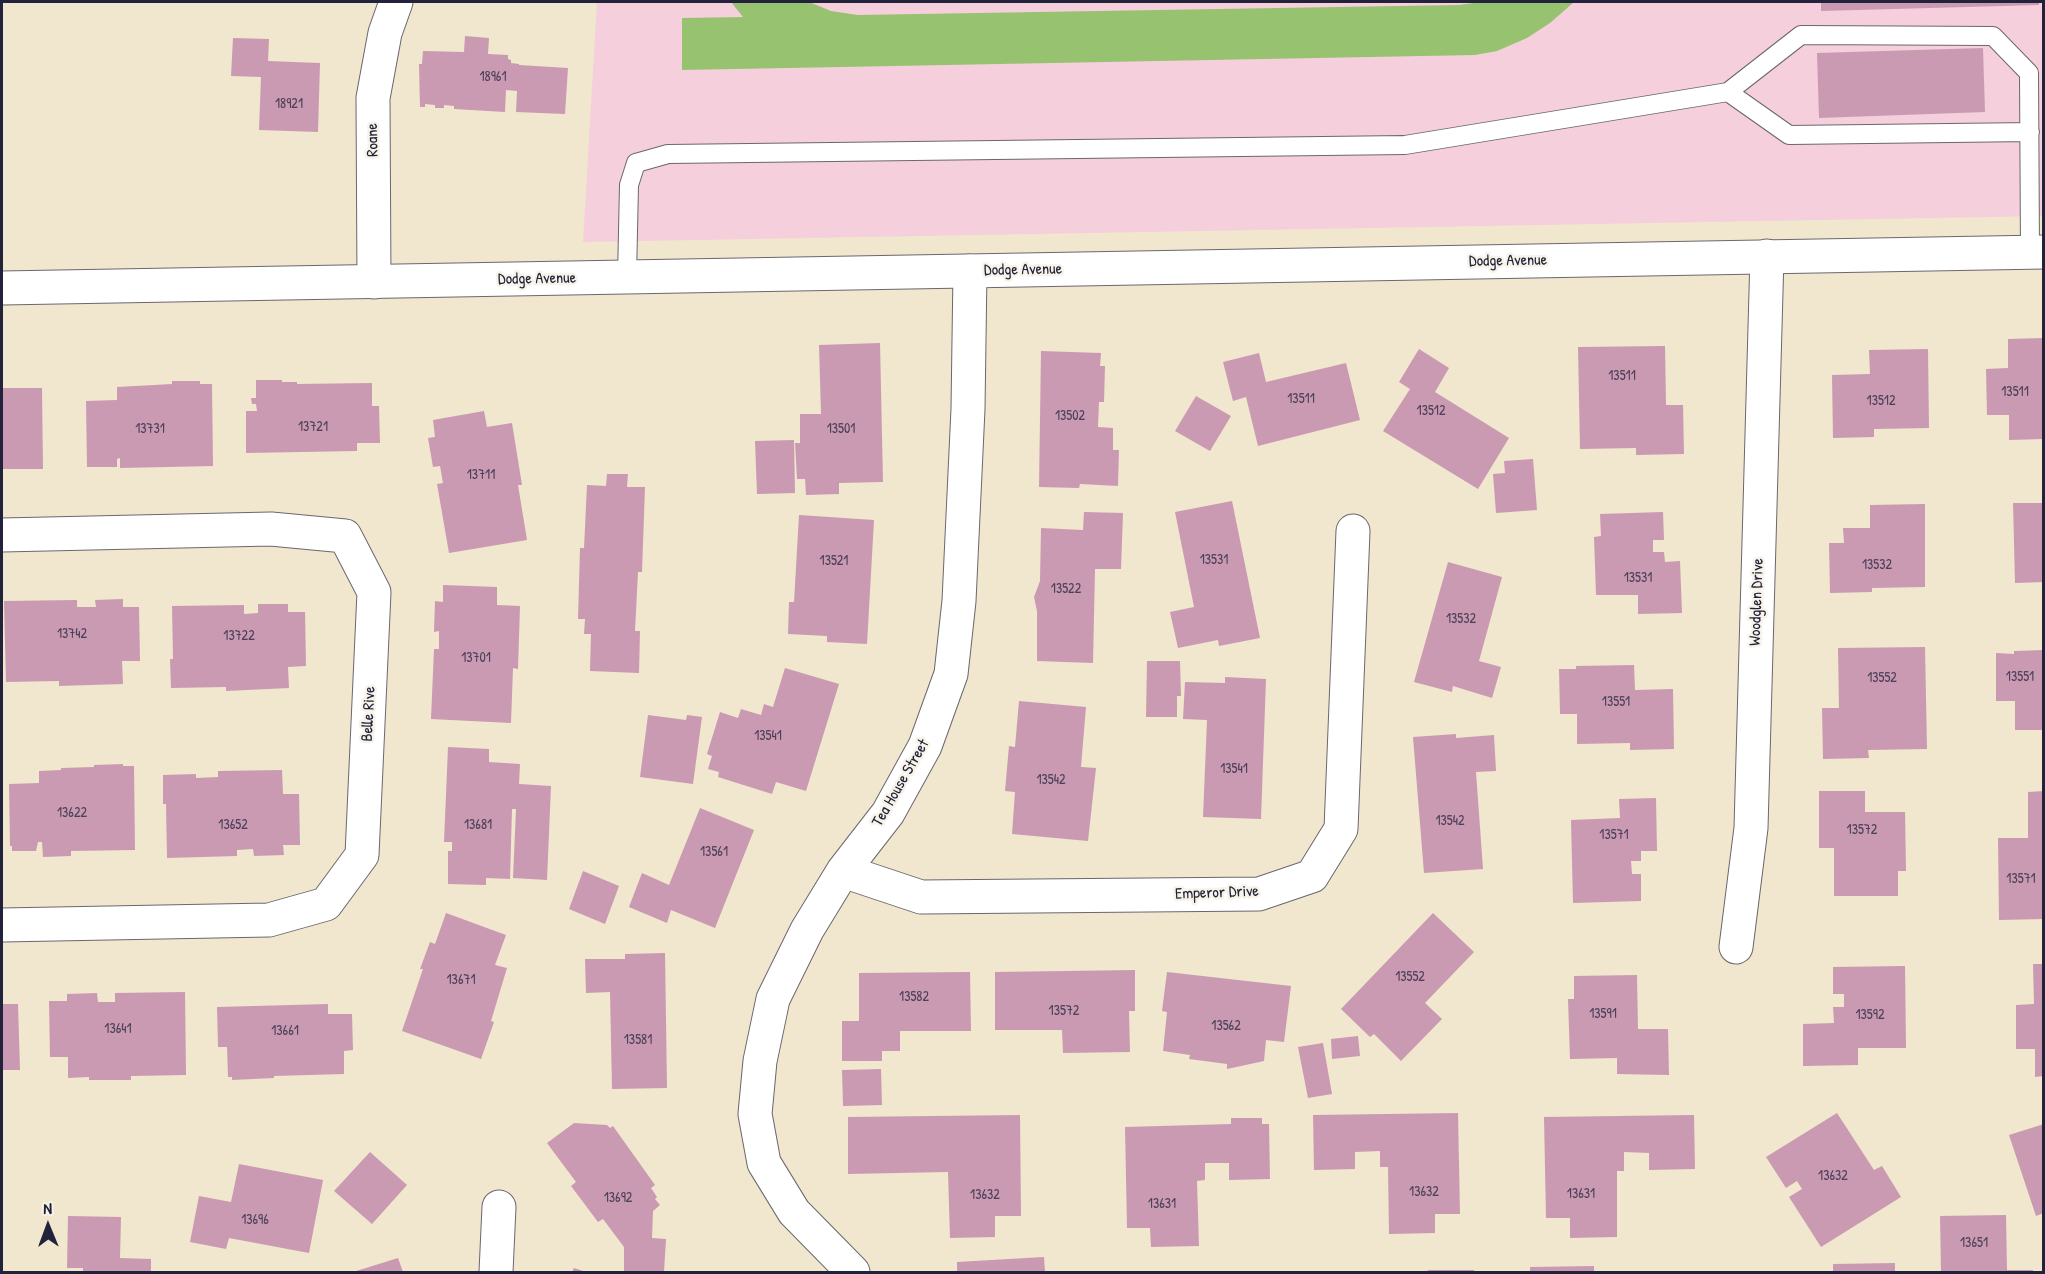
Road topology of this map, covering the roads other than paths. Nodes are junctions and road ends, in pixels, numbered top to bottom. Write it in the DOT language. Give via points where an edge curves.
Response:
graph roads {
  1 [pos="396,2"];
  2 [pos="2036,68"];
  3 [pos="1728,92"];
  4 [pos="2031,132"];
  5 [pos="2037,252"];
  6 [pos="1767,256"];
  7 [pos="970,271"];
  8 [pos="627,278"];
  9 [pos="374,282"];
  10 [pos="2,288"];
  11 [pos="1353,531"];
  12 [pos="2,535"];
  13 [pos="843,871"];
  14 [pos="2,925"];
  15 [pos="1736,947"];
  16 [pos="499,1208"];
  17 [pos="496,1272"];
  18 [pos="853,1272"];
  1 -- 9 [label="street, Roane" via="385,33 373,98"];
  2 -- 3 [label="lane" via="1993,36 1801,35"];
  2 -- 4 [label="lane"];
  3 -- 4 [label="lane" via="1789,135"];
  3 -- 8 [label="lane" via="1405,145 668,154 636,163 629,185"];
  4 -- 5 [label="lane"];
  5 -- 6 [label="street, Dodge Avenue"];
  6 -- 7 [label="street, Dodge Avenue"];
  6 -- 15 [label="street, Woodglen Drive" via="1751,828"];
  7 -- 8 [label="street, Dodge Avenue"];
  7 -- 13 [label="street, Tea House Street" via="968,409 951,674 925,746 888,813"];
  8 -- 9 [label="street, Dodge Avenue"];
  9 -- 10 [label="street, Dodge Avenue"];
  11 -- 13 [label="street, Emperor Drive" via="1341,829 1312,876 1259,894 921,897"];
  12 -- 14 [label="street, Belle Rive" via="271,529 345,536 374,592 362,855 326,904 269,920"];
  13 -- 18 [label="street, Tea House Street" via="772,999 755,1114 764,1163 794,1212"];
  16 -- 17 [label="street"];
}
